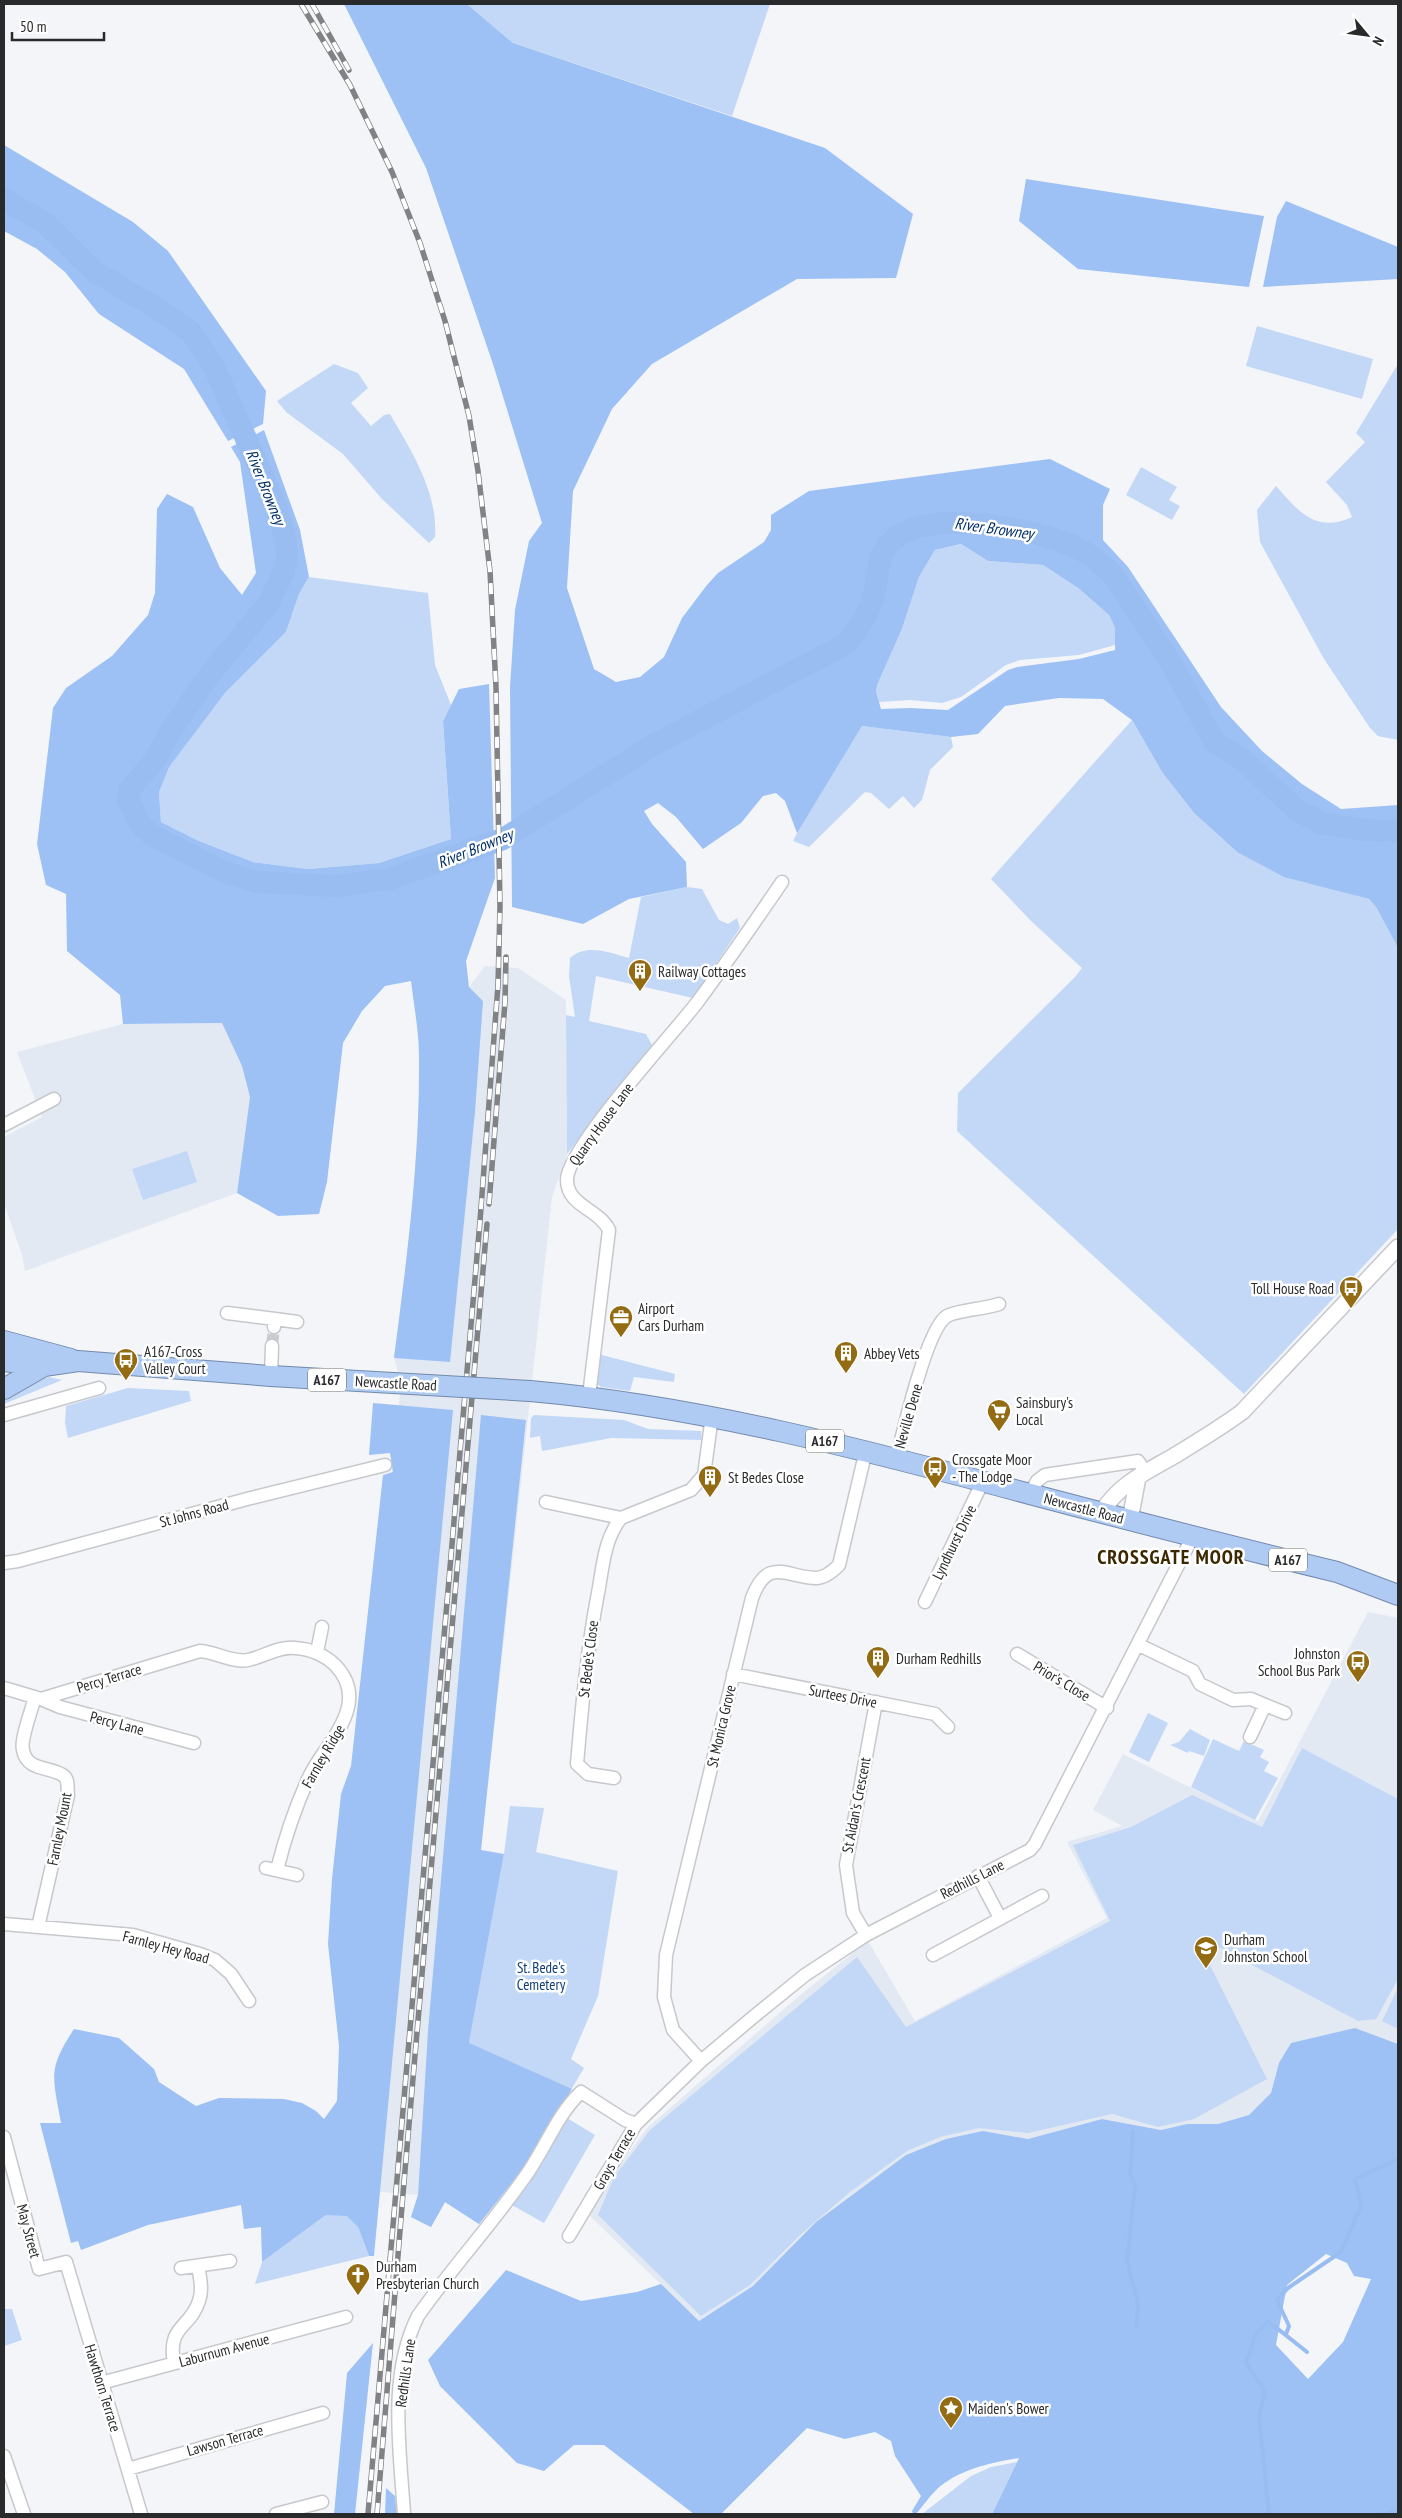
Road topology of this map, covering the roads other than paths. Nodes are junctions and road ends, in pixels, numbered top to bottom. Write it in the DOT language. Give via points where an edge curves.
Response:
graph roads {
  1 [pos="782,882"];
  2 [pos="54,1099"];
  3 [pos="4,1125"];
  4 [pos="1398,1247"];
  5 [pos="999,1304"];
  6 [pos="227,1313"];
  7 [pos="297,1322"];
  8 [pos="4,1324"];
  9 [pos="4,1340"];
  10 [pos="26,1346"];
  11 [pos="272,1346"];
  12 [pos="4,1361"];
  13 [pos="78,1362"];
  14 [pos="44,1366"];
  15 [pos="271,1376"];
  16 [pos="98,1388"];
  17 [pos="4,1390"];
  18 [pos="589,1396"];
  19 [pos="4,1415"];
  20 [pos="712,1416"];
  21 [pos="866,1450"];
  22 [pos="897,1458"];
  23 [pos="385,1465"];
  24 [pos="1142,1475"];
  25 [pos="983,1481"];
  26 [pos="1030,1494"];
  27 [pos="546,1502"];
  28 [pos="1102,1512"];
  29 [pos="621,1518"];
  30 [pos="1130,1520"];
  31 [pos="1193,1536"];
  32 [pos="4,1563"];
  33 [pos="1398,1594"];
  34 [pos="925,1602"];
  35 [pos="322,1626"];
  36 [pos="1139,1645"];
  37 [pos="215,1652"];
  38 [pos="317,1652"];
  39 [pos="1017,1654"];
  40 [pos="734,1674"];
  41 [pos="4,1688"];
  42 [pos="38,1698"];
  43 [pos="876,1702"];
  44 [pos="1265,1705"];
  45 [pos="1107,1708"];
  46 [pos="1285,1713"];
  47 [pos="948,1727"];
  48 [pos="1250,1737"];
  49 [pos="194,1743"];
  50 [pos="614,1778"];
  51 [pos="297,1875"];
  52 [pos="978,1876"];
  53 [pos="1042,1896"];
  54 [pos="1000,1918"];
  55 [pos="4,1924"];
  56 [pos="38,1927"];
  57 [pos="866,1936"];
  58 [pos="933,1955"];
  59 [pos="249,2001"];
  60 [pos="701,2061"];
  61 [pos="570,2102"];
  62 [pos="636,2124"];
  63 [pos="4,2137"];
  64 [pos="570,2236"];
  65 [pos="230,2261"];
  66 [pos="66,2262"];
  67 [pos="198,2266"];
  68 [pos="181,2268"];
  69 [pos="346,2316"];
  70 [pos="174,2363"];
  71 [pos="102,2383"];
  72 [pos="323,2413"];
  73 [pos="4,2456"];
  74 [pos="128,2469"];
  75 [pos="322,2502"];
  76 [pos="24,2514"];
  77 [pos="141,2514"];
  78 [pos="276,2514"];
  79 [pos="404,2514"];
  1 -- 18 [label="street, Quarry House Lane" via="696,1004 608,1112 568,1168 569,1192 609,1230"];
  2 -- 3 [label="street"];
  4 -- 24 [label="street" via="1242,1412"];
  5 -- 22 [label="street, Neville Dene" via="947,1316 937,1326"];
  6 -- 7 [label="street" via="275,1323"];
  8 -- 10 [label="highway"];
  9 -- 10 [label="highway, Newcastle Road / A167"];
  10 -- 13 [label="highway, Newcastle Road / A167"];
  11 -- 15 [label="street"];
  12 -- 14 [label="highway, Newcastle Road / A167"];
  13 -- 14 [label="highway, Newcastle Road / A167"];
  13 -- 15 [label="highway, Newcastle Road / A167"];
  14 -- 17 [label="highway"];
  15 -- 18 [label="highway, Newcastle Road / A167, bridge"];
  16 -- 19 [label="street"];
  18 -- 20 [label="highway, Newcastle Road / A167"];
  20 -- 21 [label="highway, Newcastle Road / A167"];
  20 -- 29 [label="street" via="704,1475 699,1482 691,1490"];
  21 -- 22 [label="highway, Newcastle Road / A167"];
  21 -- 40 [label="street, St Monica Grove" via="839,1565 831,1573 817,1578 790,1572 772,1573 758,1582"];
  22 -- 25 [label="highway, Newcastle Road / A167"];
  23 -- 32 [label="street, St Johns Road"];
  24 -- 26 [label="street" via="1138,1461 1045,1475 1037,1481"];
  24 -- 28 [label="street" via="1125,1484 1111,1497"];
  24 -- 30 [label="street"];
  25 -- 26 [label="highway, Newcastle Road / A167"];
  25 -- 34 [label="street, Lyndhurst Drive"];
  26 -- 28 [label="highway, Newcastle Road / A167"];
  27 -- 29 [label="street"];
  28 -- 30 [label="highway, Newcastle Road / A167"];
  29 -- 50 [label="street, St Bede's Close" via="613,1527 606,1545 586,1655 577,1764 588,1774"];
  30 -- 31 [label="highway, Newcastle Road / A167"];
  31 -- 33 [label="highway, A167" via="1337,1572"];
  31 -- 36 [label="street, Redhills Lane"];
  35 -- 38 [label="street"];
  36 -- 44 [label="street" via="1193,1671 1200,1684 1233,1700 1251,1699"];
  36 -- 45 [label="street, Redhills Lane"];
  37 -- 38 [label="street, Farnley Ridge" via="232,1660 247,1661 294,1647"];
  37 -- 42 [label="street, Percy Terrace" via="200,1651"];
  38 -- 51 [label="street, Farnley Ridge" via="340,1671 347,1684 348,1707 342,1727 312,1771 272,1869"];
  39 -- 45 [label="street, Prior's Close"];
  40 -- 43 [label="street, Surtees Drive"];
  40 -- 60 [label="street, St Monica Grove" via="666,1955 664,1998 672,2030"];
  41 -- 42 [label="street"];
  42 -- 49 [label="street, Percy Lane" via="60,1707"];
  42 -- 56 [label="street, Farnley Mount" via="22,1749 26,1759 38,1768 64,1776 68,1795"];
  43 -- 47 [label="street, Surtees Drive" via="934,1714"];
  43 -- 57 [label="street, St Aidan's Crescent" via="846,1865 853,1913"];
  44 -- 46 [label="street"];
  44 -- 48 [label="street"];
  45 -- 52 [label="street, Redhills Lane" via="1036,1844"];
  52 -- 54 [label="street"];
  52 -- 57 [label="street, Redhills Lane"];
  53 -- 54 [label="street"];
  54 -- 58 [label="street"];
  55 -- 56 [label="street, Farnley Hey Road"];
  56 -- 59 [label="street, Farnley Hey Road" via="133,1935 200,1954 215,1960 231,1974"];
  57 -- 60 [label="street, Redhills Lane" via="805,1975"];
  60 -- 62 [label="street, Redhills Lane"];
  61 -- 62 [label="street, Grays Terrace" via="581,2092"];
  61 -- 79 [label="street, Redhills Lane" via="529,2171 433,2294 412,2327 404,2358 398,2423"];
  62 -- 64 [label="street, Grays Terrace"];
  63 -- 66 [label="street, May Street" via="39,2270"];
  65 -- 67 [label="street"];
  66 -- 71 [label="street, Hawthorn Terrace"];
  67 -- 68 [label="street"];
  67 -- 70 [label="street" via="200,2300 174,2336"];
  69 -- 70 [label="street, Laburnum Avenue"];
  70 -- 71 [label="street, Laburnum Avenue"];
  71 -- 74 [label="street, Hawthorn Terrace"];
  72 -- 74 [label="street, Lawson Terrace"];
  73 -- 76 [label="street"];
  74 -- 77 [label="street, Hawthorn Terrace"];
  75 -- 78 [label="street"];
}
